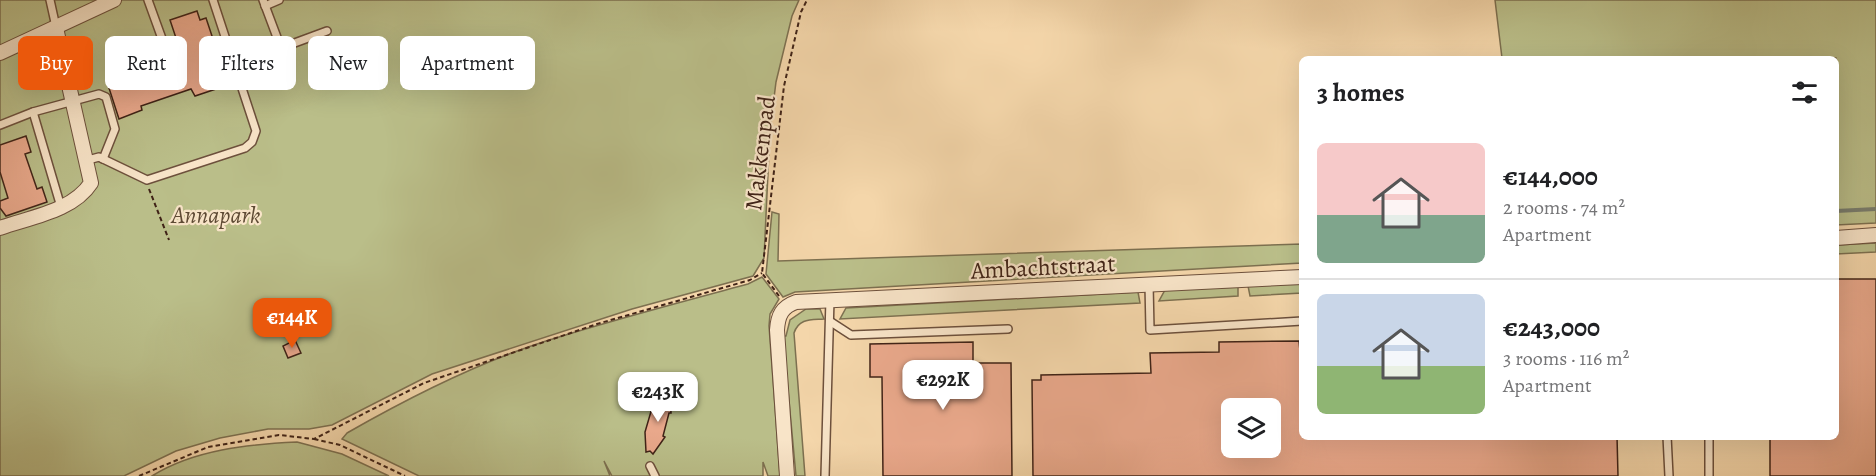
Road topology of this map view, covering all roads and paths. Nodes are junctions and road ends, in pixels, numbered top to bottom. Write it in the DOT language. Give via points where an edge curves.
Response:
graph roads {
  1 [pos="50,0"];
  2 [pos="114,0"];
  3 [pos="148,0"];
  4 [pos="213,0"];
  5 [pos="279,0"];
  6 [pos="807,0"];
  7 [pos="264,3"];
  8 [pos="56,28"];
  9 [pos="327,31"];
  10 [pos="161,36"];
  11 [pos="276,36"];
  12 [pos="296,42"];
  13 [pos="0,53"];
  14 [pos="74,101"];
  15 [pos="33,112"];
  16 [pos="0,125"];
  17 [pos="104,159"];
  18 [pos="88,160"];
  19 [pos="147,180"];
  20 [pos="61,207"];
  21 [pos="0,228"];
  22 [pos="1876,235"];
  23 [pos="1839,238"];
  24 [pos="169,240"];
  25 [pos="762,273"];
  26 [pos="1299,277"];
  27 [pos="1149,284"];
  28 [pos="830,299"];
  29 [pos="786,305"];
  30 [pos="1299,321"];
  31 [pos="831,322"];
  32 [pos="1008,329"];
  33 [pos="314,439"];
  34 [pos="1668,440"];
  35 [pos="1709,440"];
  36 [pos="650,466"];
  37 [pos="140,476"];
  38 [pos="405,476"];
  39 [pos="655,476"];
  40 [pos="787,476"];
  41 [pos="825,476"];
  42 [pos="1669,476"];
  43 [pos="1709,476"];
  1 -- 8 [label="lane"];
  2 -- 8 [label="street"];
  3 -- 10 [label="lane"];
  4 -- 19 [label="lane" via="256,131 252,142 245,148"];
  5 -- 7 [label="lane"];
  6 -- 25 [label="path, Makkenpad" via="784,86"];
  7 -- 11 [label="lane"];
  8 -- 13 [label="street"];
  8 -- 14 [label="street"];
  9 -- 12 [label="lane"];
  14 -- 15 [label="lane"];
  14 -- 17 [label="lane" via="99,94 106,97 116,129"];
  14 -- 18 [label="street"];
  15 -- 16 [label="lane"];
  15 -- 20 [label="lane"];
  17 -- 18 [label="lane"];
  17 -- 19 [label="lane"];
  18 -- 20 [label="street" via="92,183 82,197"];
  19 -- 24 [label="path"];
  20 -- 21 [label="street"];
  22 -- 23 [label="street"];
  25 -- 29 [label="path"];
  25 -- 33 [label="path" via="424,383"];
  26 -- 27 [label="street, Ambachtstraat"];
  27 -- 28 [label="street, Ambachtstraat"];
  27 -- 30 [label="lane" via="1150,330"];
  28 -- 29 [label="street, Ambachtstraat"];
  28 -- 31 [label="lane"];
  29 -- 40 [label="street" via="778,316 777,330"];
  31 -- 32 [label="lane" via="851,335"];
  31 -- 41 [label="lane"];
  33 -- 37 [label="path" via="279,435 208,447"];
  33 -- 38 [label="path" via="340,445"];
  34 -- 42 [label="lane"];
  35 -- 43 [label="lane"];
  36 -- 39 [label="lane"];
}
